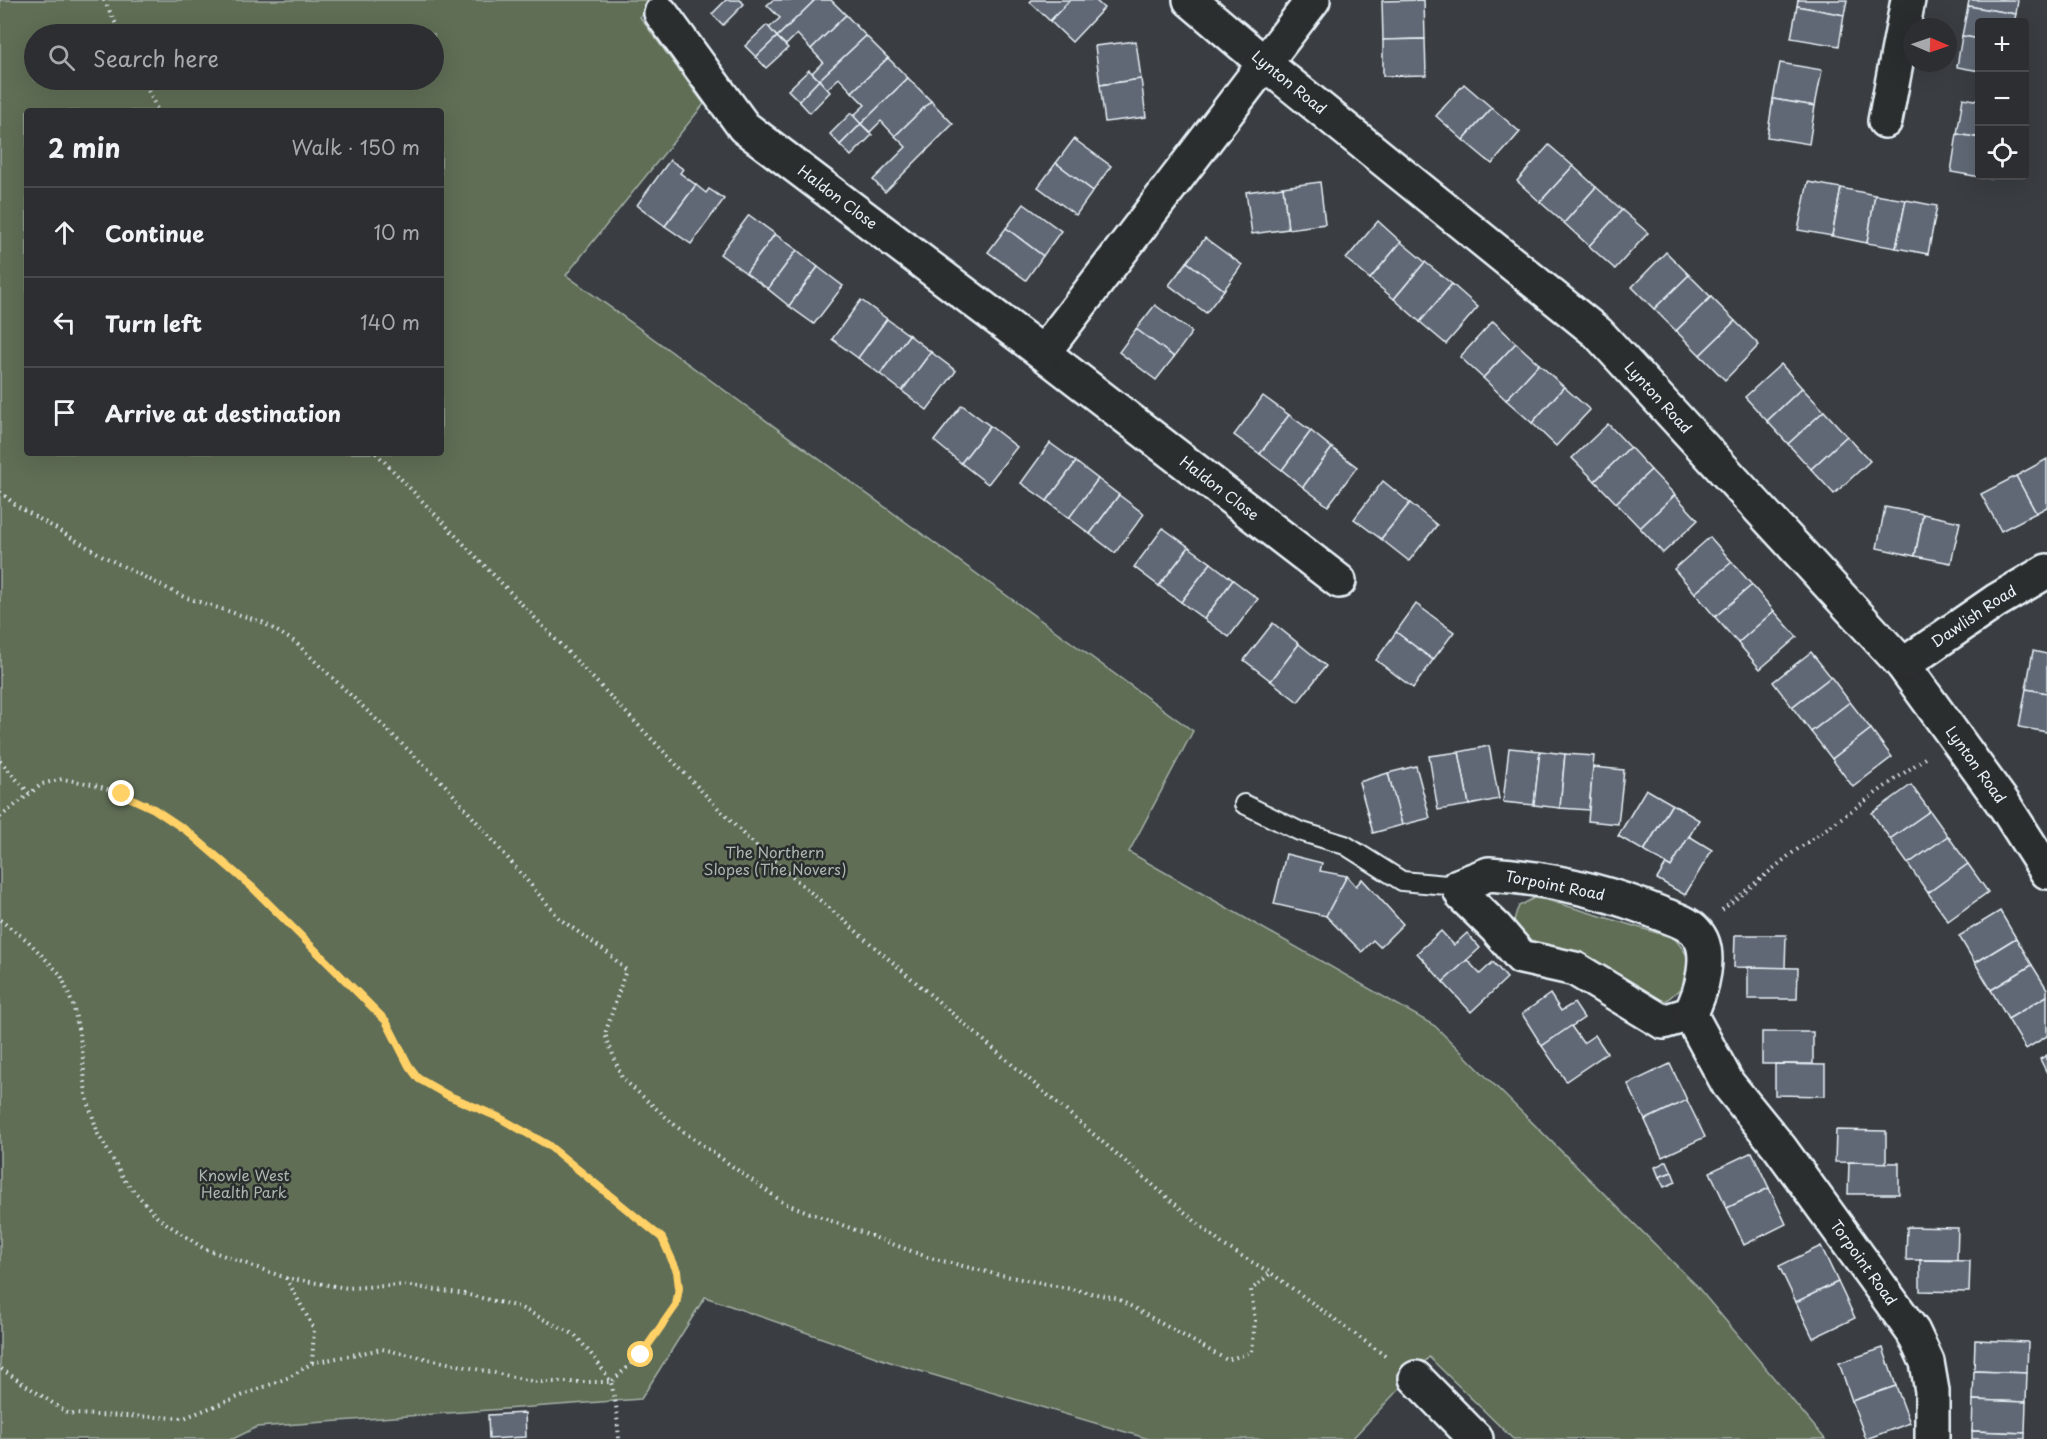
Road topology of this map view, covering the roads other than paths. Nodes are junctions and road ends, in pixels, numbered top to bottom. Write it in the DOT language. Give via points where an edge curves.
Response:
graph roads {
  1 [pos="1190,0"];
  2 [pos="1313,0"];
  3 [pos="1908,0"];
  4 [pos="661,13"];
  5 [pos="1264,63"];
  6 [pos="1885,121"];
  7 [pos="1043,353"];
  8 [pos="2047,571"];
  9 [pos="1339,581"];
  10 [pos="1903,665"];
  11 [pos="1244,804"];
  12 [pos="2047,872"];
  13 [pos="1458,886"];
  14 [pos="1690,1014"];
  15 [pos="1416,1378"];
  16 [pos="1476,1439"];
  17 [pos="1932,1439"];
  1 -- 5 [label="street, Lynton Road"];
  2 -- 5 [label="street"];
  3 -- 6 [label="street"];
  4 -- 7 [label="street, Haldon Close" via="744,127"];
  5 -- 7 [label="street"];
  5 -- 10 [label="street, Lynton Road" via="1598,333"];
  7 -- 9 [label="street, Haldon Close"];
  8 -- 10 [label="street, Dawlish Road"];
  10 -- 12 [label="street, Lynton Road" via="2005,806"];
  11 -- 13 [label="lane" via="1299,831 1345,845 1402,881"];
  13 -- 14 [label="street" via="1521,957 1575,969 1663,1022"];
  13 -- 14 [label="street, Torpoint Road" via="1489,874 1518,876 1630,901 1687,924 1705,947 1698,999"];
  14 -- 17 [label="street, Torpoint Road" via="1728,1084 1780,1148 1913,1332 1927,1362 1932,1391"];
  15 -- 16 [label="street"];
}
